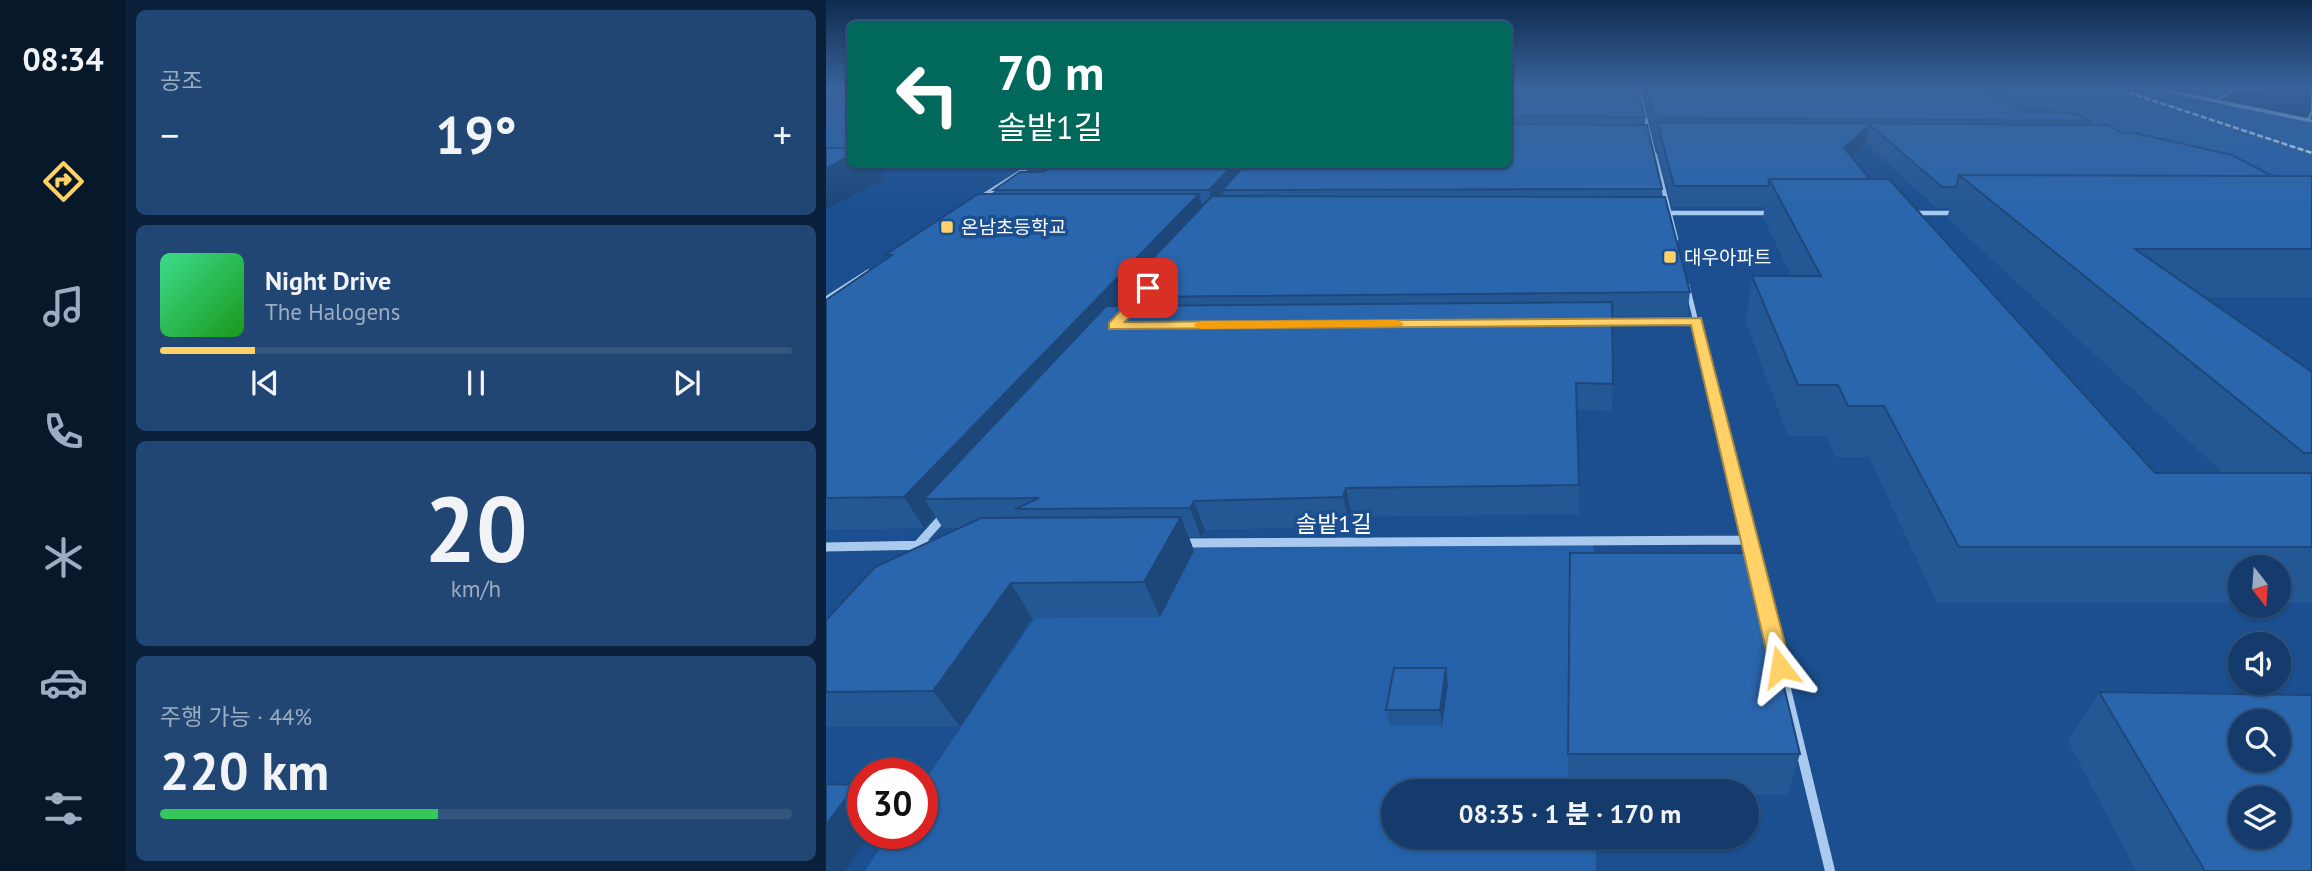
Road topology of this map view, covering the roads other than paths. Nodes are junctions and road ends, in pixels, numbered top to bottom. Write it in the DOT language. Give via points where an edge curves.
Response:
graph roads {
  1 [pos="1648,128"];
  2 [pos="1637,135"];
  3 [pos="1650,135"];
  4 [pos="1027,168"];
  5 [pos="970,205"];
  6 [pos="1655,212"];
  7 [pos="1669,213"];
  8 [pos="1781,213"];
  9 [pos="1907,213"];
  10 [pos="1963,213"];
  11 [pos="1679,253"];
  12 [pos="871,270"];
  13 [pos="1686,280"];
  14 [pos="826,299"];
  15 [pos="1696,321"];
  16 [pos="1599,322"];
  17 [pos="946,514"];
  18 [pos="1749,540"];
  19 [pos="1167,543"];
  20 [pos="918,545"];
  21 [pos="946,545"];
  22 [pos="826,547"];
  23 [pos="909,555"];
  24 [pos="1830,871"];
  1 -- 3 [label="street"];
  2 -- 3 [label="street"];
  3 -- 7 [label="street"];
  4 -- 5 [label="street"];
  6 -- 7 [label="street"];
  7 -- 8 [label="street"];
  7 -- 11 [label="street"];
  9 -- 10 [label="street"];
  12 -- 14 [label="street"];
  13 -- 15 [label="street"];
  15 -- 16 [label="street"];
  15 -- 18 [label="street"];
  17 -- 20 [label="street"];
  18 -- 19 [label="street, 솔밭1길"];
  18 -- 24 [label="street"];
  20 -- 21 [label="street"];
  20 -- 22 [label="street"];
  20 -- 23 [label="street"];
}
